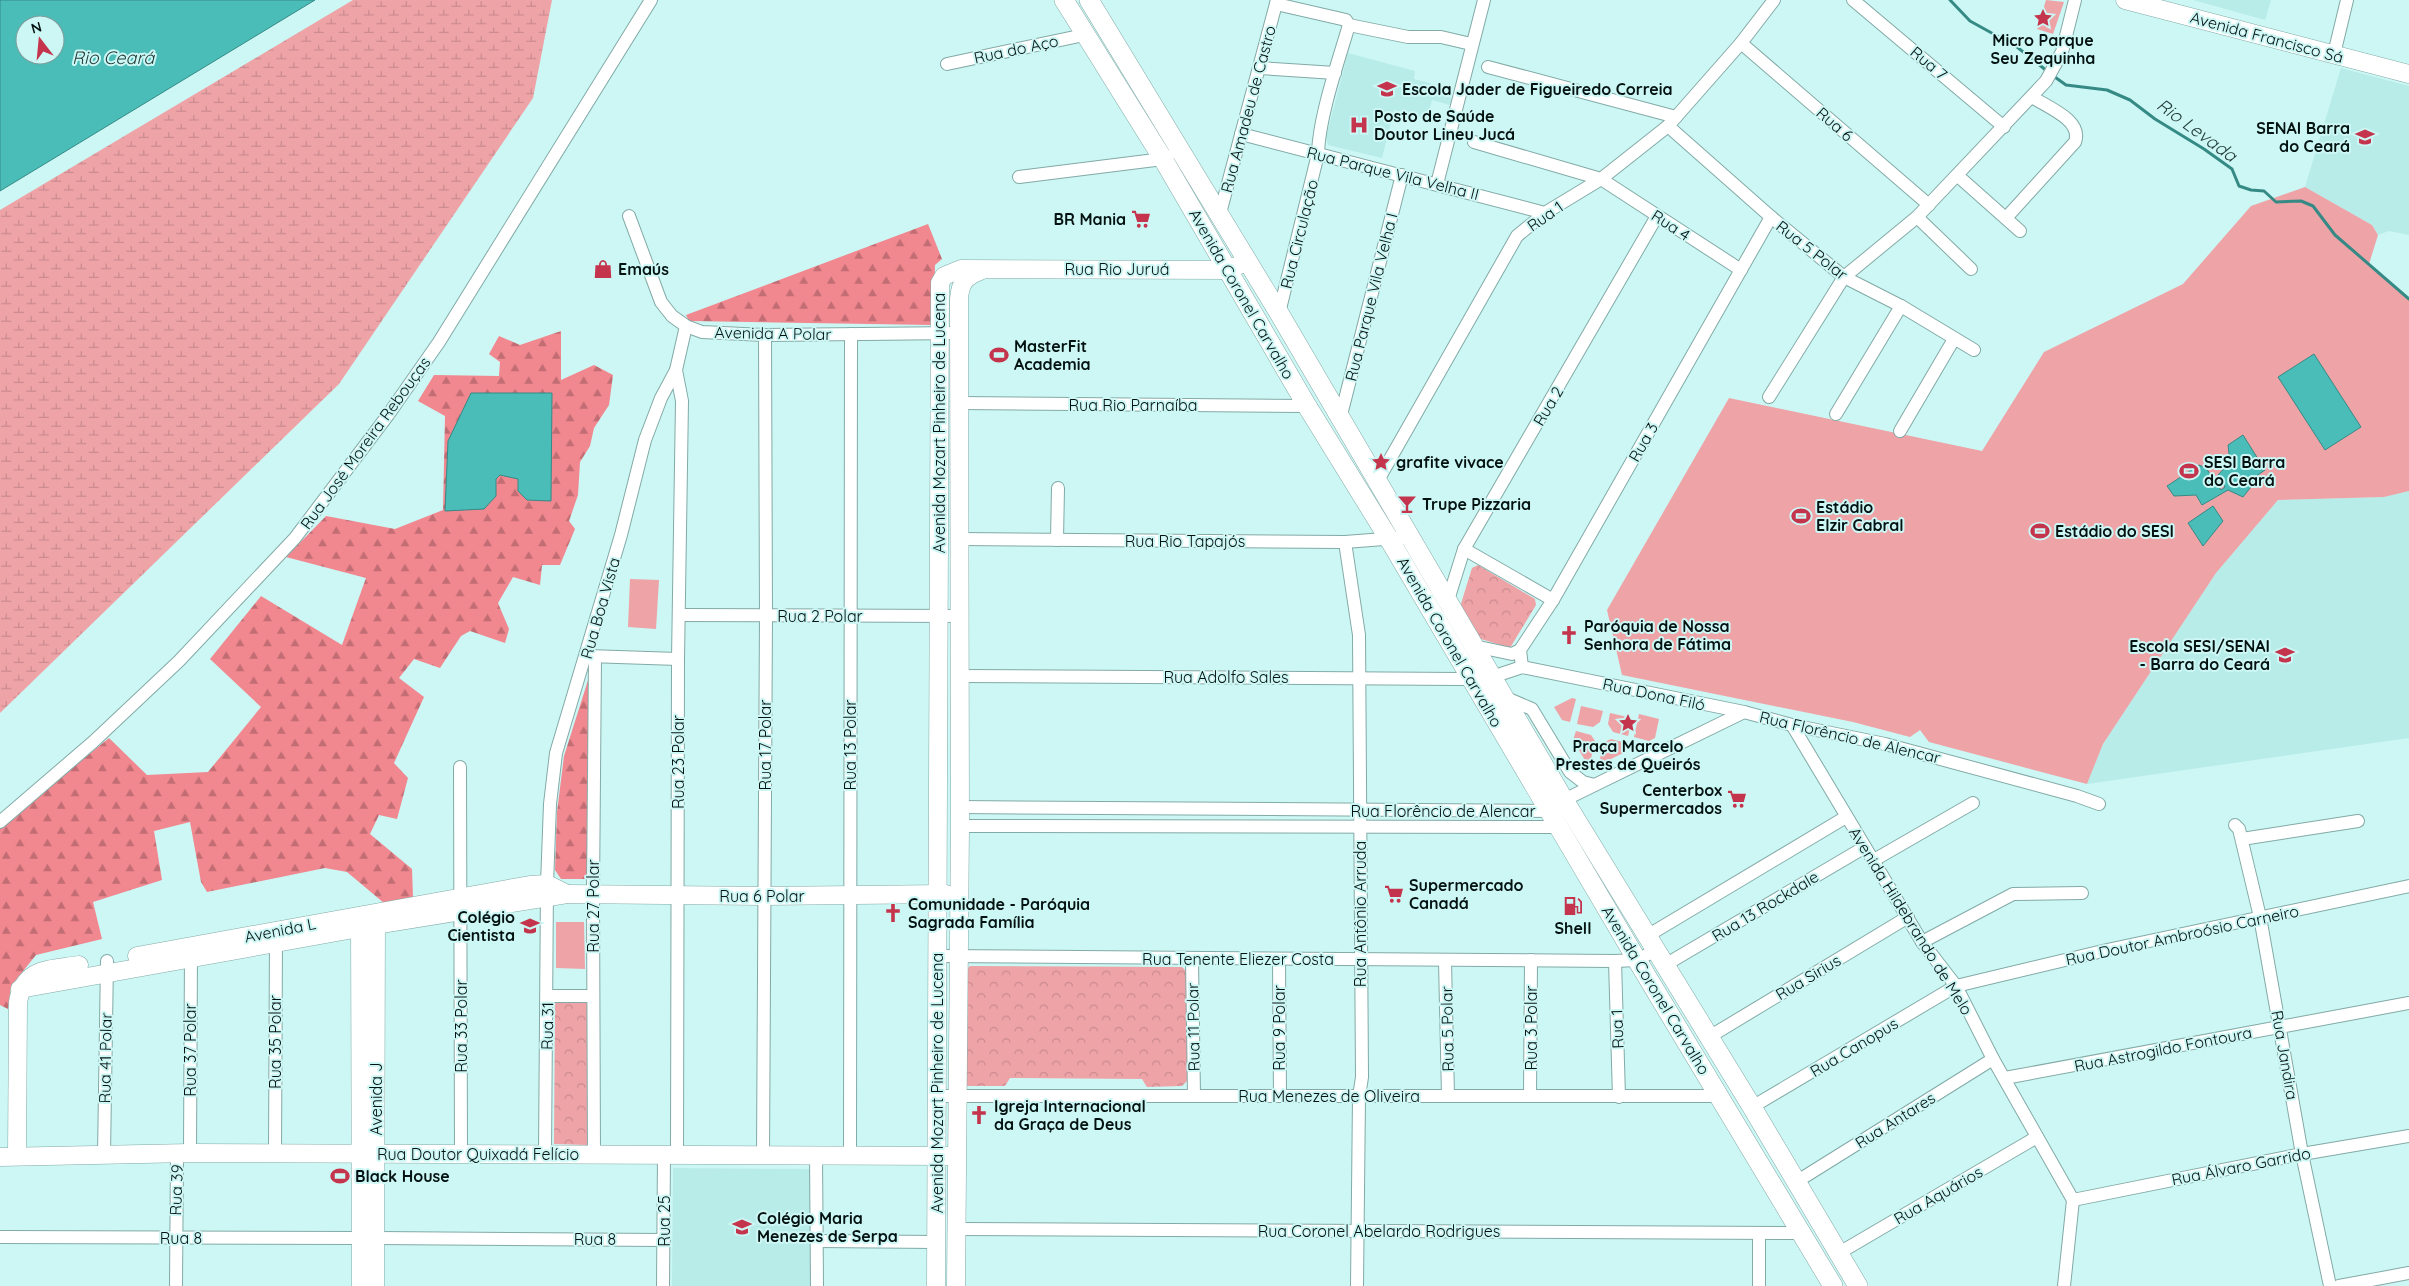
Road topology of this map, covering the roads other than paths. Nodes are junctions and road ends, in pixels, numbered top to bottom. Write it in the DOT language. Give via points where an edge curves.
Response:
graph roads {
  1 [pos="650,0"];
  2 [pos="1064,0"];
  3 [pos="1089,0"];
  4 [pos="1484,0"];
  5 [pos="1774,0"];
  6 [pos="1853,0"];
  7 [pos="2075,0"];
  8 [pos="2125,0"];
  9 [pos="2347,0"];
  10 [pos="1277,2"];
  11 [pos="1349,25"];
  12 [pos="1084,35"];
  13 [pos="1741,43"];
  14 [pos="1472,44"];
  15 [pos="2334,54"];
  16 [pos="947,64"];
  17 [pos="1488,67"];
  18 [pos="1260,68"];
  19 [pos="1335,73"];
  20 [pos="2409,74"];
  21 [pos="2032,97"];
  22 [pos="1672,122"];
  23 [pos="2004,126"];
  24 [pos="1241,134"];
  25 [pos="1474,142"];
  26 [pos="1318,154"];
  27 [pos="1171,155"];
  28 [pos="1402,175"];
  29 [pos="1958,176"];
  30 [pos="1019,177"];
  31 [pos="1601,179"];
  32 [pos="1437,184"];
  33 [pos="1929,206"];
  34 [pos="1545,213"];
  35 [pos="629,216"];
  36 [pos="1657,216"];
  37 [pos="1219,217"];
  38 [pos="1771,217"];
  39 [pos="1916,217"];
  40 [pos="2006,218"];
  41 [pos="2020,231"];
  42 [pos="1245,259"];
  43 [pos="985,269"];
  44 [pos="1971,269"];
  45 [pos="1228,270"];
  46 [pos="1741,270"];
  47 [pos="1844,277"];
  48 [pos="1901,306"];
  49 [pos="1279,313"];
  50 [pos="686,326"];
  51 [pos="938,332"];
  52 [pos="959,332"];
  53 [pos="851,334"];
  54 [pos="765,335"];
  55 [pos="1954,339"];
  56 [pos="1974,350"];
  57 [pos="676,370"];
  58 [pos="1769,397"];
  59 [pos="960,403"];
  60 [pos="1307,406"];
  61 [pos="1836,414"];
  62 [pos="1340,419"];
  63 [pos="1900,431"];
  64 [pos="1377,482"];
  65 [pos="1058,488"];
  66 [pos="1410,537"];
  67 [pos="960,539"];
  68 [pos="1389,539"];
  69 [pos="1057,540"];
  70 [pos="1345,542"];
  71 [pos="1464,549"];
  72 [pos="1448,600"];
  73 [pos="1553,600"];
  74 [pos="679,615"];
  75 [pos="937,615"];
  76 [pos="766,616"];
  77 [pos="851,616"];
  78 [pos="960,616"];
  79 [pos="1474,646"];
  80 [pos="1520,650"];
  81 [pos="591,656"];
  82 [pos="678,658"];
  83 [pos="1522,667"];
  84 [pos="1564,675"];
  85 [pos="960,676"];
  86 [pos="1359,677"];
  87 [pos="1492,677"];
  88 [pos="1471,678"];
  89 [pos="1504,697"];
  90 [pos="1744,712"];
  91 [pos="1792,725"];
  92 [pos="460,767"];
  93 [pos="1594,785"];
  94 [pos="1973,803"];
  95 [pos="2099,804"];
  96 [pos="960,808"];
  97 [pos="1360,810"];
  98 [pos="1557,813"];
  99 [pos="1846,817"];
  100 [pos="2358,820"];
  101 [pos="0,822"];
  102 [pos="2235,825"];
  103 [pos="960,826"];
  104 [pos="1360,826"];
  105 [pos="2242,839"];
  106 [pos="1865,847"];
  107 [pos="1874,860"];
  108 [pos="2409,886"];
  109 [pos="547,891"];
  110 [pos="2082,893"];
  111 [pos="593,894"];
  112 [pos="936,894"];
  113 [pos="958,894"];
  114 [pos="679,896"];
  115 [pos="764,896"];
  116 [pos="849,896"];
  117 [pos="461,904"];
  118 [pos="1908,917"];
  119 [pos="2260,917"];
  120 [pos="368,920"];
  121 [pos="276,936"];
  122 [pos="1922,942"];
  123 [pos="1656,950"];
  124 [pos="191,953"];
  125 [pos="938,956"];
  126 [pos="959,956"];
  127 [pos="1192,959"];
  128 [pos="1279,959"];
  129 [pos="1360,960"];
  130 [pos="1531,960"];
  131 [pos="1615,960"];
  132 [pos="1637,960"];
  133 [pos="1445,961"];
  134 [pos="107,967"];
  135 [pos="1956,986"];
  136 [pos="548,996"];
  137 [pos="593,996"];
  138 [pos="2409,1003"];
  139 [pos="2280,1027"];
  140 [pos="1708,1037"];
  141 [pos="1993,1058"];
  142 [pos="2005,1078"];
  143 [pos="937,1096"];
  144 [pos="958,1096"];
  145 [pos="1194,1096"];
  146 [pos="1280,1096"];
  147 [pos="1448,1096"];
  148 [pos="1530,1096"];
  149 [pos="1720,1096"];
  150 [pos="1359,1097"];
  151 [pos="1619,1097"];
  152 [pos="1752,1107"];
  153 [pos="2409,1136"];
  154 [pos="2037,1137"];
  155 [pos="184,1153"];
  156 [pos="275,1154"];
  157 [pos="369,1154"];
  158 [pos="461,1154"];
  159 [pos="2302,1154"];
  160 [pos="104,1155"];
  161 [pos="545,1155"];
  162 [pos="594,1155"];
  163 [pos="670,1155"];
  164 [pos="763,1156"];
  165 [pos="816,1156"];
  166 [pos="850,1156"];
  167 [pos="937,1156"];
  168 [pos="957,1156"];
  169 [pos="9,1157"];
  170 [pos="1796,1182"];
  171 [pos="2073,1200"];
  172 [pos="957,1229"];
  173 [pos="1358,1231"];
  174 [pos="1759,1233"];
  175 [pos="1801,1233"];
  176 [pos="0,1238"];
  177 [pos="175,1238"];
  178 [pos="369,1238"];
  179 [pos="664,1240"];
  180 [pos="817,1240"];
  181 [pos="936,1242"];
  182 [pos="1839,1253"];
  183 [pos="2409,1273"];
  184 [pos="176,1286"];
  185 [pos="361,1286"];
  186 [pos="375,1286"];
  187 [pos="663,1286"];
  188 [pos="817,1286"];
  189 [pos="936,1286"];
  190 [pos="956,1286"];
  191 [pos="1357,1286"];
  192 [pos="1759,1286"];
  193 [pos="1832,1286"];
  194 [pos="1858,1286"];
  195 [pos="2064,1286"];
  196 [pos="2330,1286"];
  197 [pos="2339,1286"];
  1 -- 101 [label="street, Rua José Moreira Rebouças" via="439,342 295,538 179,661 93,742"];
  2 -- 12 [label="main road, Avenida Coronel Carvalho"];
  3 -- 27 [label="main road, Avenida Coronel Carvalho"];
  4 -- 14 [label="street"];
  5 -- 13 [label="street, Rua 1"];
  6 -- 23 [label="street, Rua 7"];
  7 -- 21 [label="street" via="2062,52 2046,81"];
  8 -- 15 [label="main road, Avenida Francisco Sá"];
  9 -- 15 [label="street"];
  10 -- 11 [label="street" via="1346,20"];
  10 -- 18 [label="street, Rua Amadeu de Castro"];
  11 -- 14 [label="street" via="1408,37 1441,37"];
  11 -- 19 [label="street, Rua Circulação"];
  12 -- 16 [label="street, Rua do Aço"];
  12 -- 27 [label="main road, Avenida Coronel Carvalho"];
  13 -- 22 [label="street, Rua 1"];
  13 -- 33 [label="street, Rua 6"];
  14 -- 32 [label="street"];
  15 -- 20 [label="main road, Avenida Francisco Sá"];
  17 -- 22 [label="street"];
  18 -- 19 [label="street"];
  18 -- 24 [label="street, Rua Amadeu de Castro"];
  19 -- 26 [label="street, Rua Circulação"];
  21 -- 23 [label="street"];
  21 -- 40 [label="street" via="2071,122 2077,131 2074,142"];
  22 -- 31 [label="street, Rua 1"];
  22 -- 38 [label="street, Rua 5 Polar"];
  23 -- 29 [label="street"];
  24 -- 26 [label="street, Rua Parque Vila Velha II"];
  24 -- 37 [label="street, Rua Amadeu de Castro"];
  25 -- 31 [label="street, Rua 4"];
  26 -- 28 [label="street, Rua Parque Vila Velha II"];
  26 -- 49 [label="street, Rua Circulação"];
  27 -- 30 [label="street"];
  27 -- 37 [label="main road, Avenida Coronel Carvalho"];
  27 -- 45 [label="main road, Avenida Coronel Carvalho"];
  28 -- 32 [label="street, Rua Parque Vila Velha II"];
  28 -- 62 [label="street, Rua Parque Vila Velha I"];
  29 -- 33 [label="street"];
  29 -- 40 [label="street"];
  31 -- 34 [label="street, Rua 1"];
  31 -- 36 [label="street, Rua 4"];
  32 -- 34 [label="street, Rua Parque Vila Velha II"];
  33 -- 39 [label="street"];
  34 -- 64 [label="street, Rua 1" via="1517,236"];
  35 -- 50 [label="street, Avenida A Polar" via="661,302"];
  36 -- 46 [label="street, Rua 4"];
  36 -- 71 [label="street, Rua 2"];
  37 -- 42 [label="main road, Avenida Coronel Carvalho"];
  38 -- 46 [label="street, Rua 3"];
  38 -- 47 [label="street, Rua 5 Polar"];
  39 -- 44 [label="street"];
  39 -- 47 [label="street"];
  40 -- 41 [label="street"];
  42 -- 45 [label="main road"];
  42 -- 49 [label="main road, Avenida Coronel Carvalho"];
  43 -- 45 [label="main road, Rua Rio Juruá"];
  43 -- 51 [label="main road, Avenida Mozart Pinheiro de Lucena" via="961,269 944,276 940,283"];
  43 -- 52 [label="main road, Avenida Mozart Pinheiro de Lucena" via="966,277 960,286"];
  45 -- 60 [label="main road, Avenida Coronel Carvalho"];
  46 -- 73 [label="street, Rua 3"];
  47 -- 48 [label="street, Rua 5 Polar"];
  47 -- 58 [label="street"];
  48 -- 55 [label="street, Rua 5 Polar"];
  48 -- 61 [label="street"];
  49 -- 62 [label="main road, Avenida Coronel Carvalho"];
  50 -- 54 [label="street, Avenida A Polar" via="715,334"];
  50 -- 57 [label="street, Rua Boa Vista"];
  51 -- 52 [label="street, Avenida A Polar"];
  51 -- 53 [label="street, Avenida A Polar"];
  51 -- 75 [label="main road, Avenida Mozart Pinheiro de Lucena"];
  52 -- 59 [label="main road, Avenida Mozart Pinheiro de Lucena"];
  53 -- 54 [label="street, Avenida A Polar"];
  53 -- 77 [label="street, Rua 13 Polar"];
  54 -- 76 [label="street, Rua 17 Polar"];
  55 -- 56 [label="street, Rua 5 Polar"];
  55 -- 63 [label="street"];
  57 -- 74 [label="street, Rua 23 Polar" via="682,401"];
  57 -- 81 [label="street, Rua Boa Vista" via="645,440"];
  59 -- 60 [label="street, Rua Rio Parnaíba"];
  59 -- 67 [label="main road, Avenida Mozart Pinheiro de Lucena"];
  60 -- 68 [label="main road, Avenida Coronel Carvalho"];
  62 -- 64 [label="main road, Avenida Coronel Carvalho"];
  64 -- 66 [label="main road, Avenida Coronel Carvalho"];
  65 -- 69 [label="street"];
  66 -- 68 [label="street, Rua Rio Tapajós"];
  66 -- 72 [label="main road, Avenida Coronel Carvalho"];
  67 -- 69 [label="street, Rua Rio Tapajós"];
  67 -- 78 [label="main road, Avenida Mozart Pinheiro de Lucena"];
  68 -- 70 [label="street, Rua Rio Tapajós"];
  68 -- 88 [label="main road, Avenida Coronel Carvalho"];
  69 -- 70 [label="street, Rua Rio Tapajós"];
  70 -- 86 [label="street, Rua Antônio Arruda" via="1359,635"];
  71 -- 72 [label="street, Rua 2"];
  71 -- 73 [label="street"];
  72 -- 79 [label="main road, Avenida Coronel Carvalho"];
  73 -- 80 [label="street, Rua 3"];
  74 -- 76 [label="street, Rua 2 Polar"];
  74 -- 82 [label="street, Rua 23 Polar"];
  75 -- 77 [label="street, Rua 2 Polar"];
  75 -- 78 [label="street, Rua 2 Polar"];
  75 -- 112 [label="main road, Avenida Mozart Pinheiro de Lucena"];
  76 -- 77 [label="street, Rua 2 Polar"];
  76 -- 115 [label="street, Rua 17 Polar"];
  77 -- 116 [label="street, Rua 13 Polar"];
  78 -- 85 [label="main road, Avenida Mozart Pinheiro de Lucena"];
  79 -- 80 [label="street" via="1512,654"];
  79 -- 87 [label="main road, Avenida Coronel Carvalho"];
  80 -- 83 [label="street"];
  80 -- 84 [label="street, Rua Dona Filó" via="1527,657"];
  81 -- 82 [label="street"];
  81 -- 109 [label="street, Rua Boa Vista" via="556,753 550,804"];
  81 -- 111 [label="street, Rua 27 Polar"];
  82 -- 114 [label="street, Rua 23 Polar"];
  83 -- 84 [label="street, Rua Dona Filó"];
  83 -- 87 [label="street, Rua Dona Filó"];
  84 -- 90 [label="street, Rua Dona Filó"];
  85 -- 86 [label="street, Rua Adolfo Sales"];
  85 -- 96 [label="main road, Avenida Mozart Pinheiro de Lucena"];
  86 -- 88 [label="street, Rua Adolfo Sales"];
  86 -- 97 [label="street, Rua Antônio Arruda"];
  87 -- 88 [label="street, Rua Adolfo Sales"];
  87 -- 89 [label="main road, Avenida Coronel Carvalho"];
  88 -- 98 [label="main road, Avenida Coronel Carvalho"];
  89 -- 93 [label="street, Avenida Coronel Carvalho" via="1532,709 1570,772 1583,782"];
  89 -- 98 [label="main road, Avenida Coronel Carvalho"];
  90 -- 91 [label="street, Rua Florêncio de Alencar"];
  90 -- 93 [label="street, Rua Florêncio de Alencar"];
  91 -- 95 [label="street, Rua Florêncio de Alencar" via="1885,744"];
  91 -- 99 [label="street, Avenida Hildebrando de Melo"];
  92 -- 117 [label="street, Rua 33 Polar"];
  93 -- 98 [label="street, Rua Florêncio de Alencar"];
  94 -- 107 [label="street"];
  96 -- 97 [label="street, Rua Florêncio de Alencar"];
  96 -- 103 [label="main road, Avenida Mozart Pinheiro de Lucena"];
  97 -- 98 [label="street, Rua Florêncio de Alencar"];
  97 -- 104 [label="street, Rua Antônio Arruda"];
  98 -- 104 [label="street, Rua Florêncio de Alencar"];
  98 -- 123 [label="main road, Avenida Coronel Carvalho"];
  98 -- 132 [label="main road, Avenida Coronel Carvalho"];
  99 -- 106 [label="street, Avenida Hildebrando de Melo"];
  99 -- 123 [label="street"];
  100 -- 105 [label="street"];
  102 -- 105 [label="street, Rua Jandira"];
  103 -- 104 [label="street, Rua Florêncio de Alencar"];
  103 -- 113 [label="main road, Avenida Mozart Pinheiro de Lucena"];
  104 -- 129 [label="street, Rua Antônio Arruda"];
  105 -- 119 [label="street, Rua Jandira"];
  106 -- 107 [label="street, Avenida Hildebrando de Melo"];
  106 -- 123 [label="street, Rua 13 Rockdale"];
  107 -- 118 [label="street, Avenida Hildebrando de Melo"];
  108 -- 119 [label="street, Rua Doutor Ambroósio Carneiro"];
  109 -- 111 [label="main road, Rua 6 Polar"];
  109 -- 117 [label="main road, Avenida L"];
  109 -- 136 [label="street, Rua 31"];
  110 -- 122 [label="street" via="2013,894"];
  111 -- 114 [label="main road, Rua 6 Polar"];
  111 -- 137 [label="street, Rua 27 Polar"];
  112 -- 113 [label="main road, Rua 6 Polar"];
  112 -- 116 [label="main road, Rua 6 Polar"];
  112 -- 125 [label="main road, Avenida Mozart Pinheiro de Lucena"];
  113 -- 126 [label="main road, Avenida Mozart Pinheiro de Lucena"];
  114 -- 115 [label="main road, Rua 6 Polar"];
  114 -- 163 [label="street, Rua 23 Polar"];
  115 -- 116 [label="main road, Rua 6 Polar"];
  115 -- 164 [label="street, Rua 17 Polar"];
  116 -- 166 [label="street, Rua 13 Polar"];
  117 -- 120 [label="main road, Avenida L"];
  117 -- 158 [label="street, Rua 33 Polar"];
  118 -- 122 [label="street, Avenida Hildebrando de Melo"];
  118 -- 140 [label="street, Rua Sirius"];
  119 -- 135 [label="street, Rua Doutor Ambroósio Carneiro"];
  119 -- 139 [label="street, Rua Jandira"];
  120 -- 121 [label="main road, Avenida L"];
  120 -- 157 [label="main road, Avenida J"];
  121 -- 124 [label="main road, Avenida L"];
  121 -- 156 [label="street, Rua 35 Polar"];
  122 -- 135 [label="street, Avenida Hildebrando de Melo"];
  123 -- 132 [label="street, Rua Tenente Eliezer Costa"];
  123 -- 140 [label="main road, Avenida Coronel Carvalho"];
  124 -- 134 [label="main road, Avenida L"];
  124 -- 155 [label="street, Rua 37 Polar"];
  125 -- 126 [label="street, Rua Tenente Eliezer Costa"];
  125 -- 143 [label="main road, Avenida Mozart Pinheiro de Lucena"];
  126 -- 127 [label="street, Rua Tenente Eliezer Costa"];
  126 -- 144 [label="main road, Avenida Mozart Pinheiro de Lucena"];
  127 -- 128 [label="street, Rua Tenente Eliezer Costa"];
  127 -- 145 [label="street, Rua 11 Polar"];
  128 -- 129 [label="street, Rua Tenente Eliezer Costa"];
  128 -- 146 [label="street, Rua 9 Polar"];
  129 -- 133 [label="street, Rua Tenente Eliezer Costa"];
  129 -- 150 [label="street, Rua Antônio Arruda" via="1362,1077"];
  130 -- 131 [label="street, Rua Tenente Eliezer Costa"];
  130 -- 133 [label="street, Rua Tenente Eliezer Costa"];
  130 -- 148 [label="street, Rua 3 Polar"];
  131 -- 132 [label="street, Rua Tenente Eliezer Costa"];
  131 -- 151 [label="street, Rua 1"];
  132 -- 149 [label="main road, Avenida Coronel Carvalho"];
  133 -- 147 [label="street, Rua 5 Polar"];
  134 -- 160 [label="street, Rua 41 Polar"];
  134 -- 169 [label="main road, Avenida L" via="20,989"];
  135 -- 141 [label="street, Avenida Hildebrando de Melo"];
  135 -- 152 [label="street, Rua Canopus"];
  136 -- 137 [label="street"];
  136 -- 161 [label="street, Rua 31"];
  137 -- 162 [label="street, Rua 27 Polar"];
  138 -- 139 [label="street, Rua Astrogildo Fontoura"];
  139 -- 142 [label="street, Rua Astrogildo Fontoura"];
  139 -- 159 [label="street, Rua Jandira"];
  140 -- 152 [label="main road, Avenida Coronel Carvalho"];
  141 -- 142 [label="street, Avenida Hildebrando de Melo"];
  141 -- 170 [label="street, Rua Antares"];
  142 -- 154 [label="street, Avenida Hildebrando de Melo"];
  143 -- 144 [label="street, Rua Menezes de Oliveira"];
  143 -- 167 [label="main road, Avenida Mozart Pinheiro de Lucena"];
  144 -- 145 [label="street, Rua Menezes de Oliveira"];
  144 -- 168 [label="main road, Avenida Mozart Pinheiro de Lucena"];
  145 -- 146 [label="street, Rua Menezes de Oliveira"];
  146 -- 150 [label="street, Rua Menezes de Oliveira"];
  147 -- 148 [label="street, Rua Menezes de Oliveira"];
  147 -- 150 [label="street, Rua Menezes de Oliveira"];
  148 -- 151 [label="street, Rua Menezes de Oliveira"];
  149 -- 151 [label="street, Rua Menezes de Oliveira"];
  149 -- 175 [label="main road, Avenida Coronel Carvalho"];
  150 -- 173 [label="street, Rua Antônio Arruda"];
  152 -- 170 [label="main road, Avenida Coronel Carvalho"];
  153 -- 159 [label="street, Rua Álvaro Garrido"];
  154 -- 171 [label="street, Avenida Hildebrando de Melo"];
  154 -- 182 [label="street, Rua Aquários"];
  155 -- 156 [label="main road, Rua Doutor Quixadá Felício"];
  155 -- 160 [label="main road, Rua Doutor Quixadá Felício"];
  155 -- 177 [label="street, Rua 39"];
  156 -- 157 [label="main road, Rua Doutor Quixadá Felício"];
  157 -- 158 [label="main road, Rua Doutor Quixadá Felício"];
  157 -- 178 [label="main road, Avenida J"];
  158 -- 161 [label="main road, Rua Doutor Quixadá Felício"];
  159 -- 171 [label="street, Rua Álvaro Garrido"];
  159 -- 196 [label="street, Rua Jandira"];
  160 -- 169 [label="main road, Rua Doutor Quixadá Felício"];
  161 -- 162 [label="main road, Rua Doutor Quixadá Felício"];
  162 -- 163 [label="main road, Rua Doutor Quixadá Felício"];
  163 -- 164 [label="main road, Rua Doutor Quixadá Felício"];
  163 -- 179 [label="street, Rua 25"];
  164 -- 165 [label="main road, Rua Doutor Quixadá Felício"];
  165 -- 166 [label="main road, Rua Doutor Quixadá Felício"];
  165 -- 180 [label="street"];
  166 -- 167 [label="main road, Rua Doutor Quixadá Felício"];
  167 -- 168 [label="main road, Rua Doutor Quixadá Felício"];
  167 -- 181 [label="main road, Avenida Mozart Pinheiro de Lucena"];
  168 -- 172 [label="main road, Avenida Mozart Pinheiro de Lucena"];
  170 -- 182 [label="main road, Avenida Coronel Carvalho"];
  171 -- 195 [label="street"];
  172 -- 173 [label="street, Rua Coronel Abelardo Rodrigues"];
  172 -- 190 [label="main road, Avenida Mozart Pinheiro de Lucena"];
  173 -- 174 [label="street, Rua Coronel Abelardo Rodrigues"];
  173 -- 191 [label="street, Rua Antônio Arruda"];
  174 -- 175 [label="street, Rua Coronel Abelardo Rodrigues"];
  174 -- 192 [label="street"];
  175 -- 193 [label="main road, Avenida Coronel Carvalho"];
  176 -- 177 [label="street, Rua 8"];
  177 -- 178 [label="street, Rua 8"];
  177 -- 184 [label="street, Rua 39"];
  178 -- 179 [label="street, Rua 8"];
  178 -- 185 [label="main road, Avenida J"];
  178 -- 186 [label="main road, Avenida J"];
  179 -- 187 [label="street, Rua 25"];
  180 -- 181 [label="street"];
  180 -- 188 [label="street"];
  181 -- 189 [label="main road, Avenida Mozart Pinheiro de Lucena"];
  182 -- 194 [label="main road, Avenida Coronel Carvalho"];
  183 -- 197 [label="street"];
}
